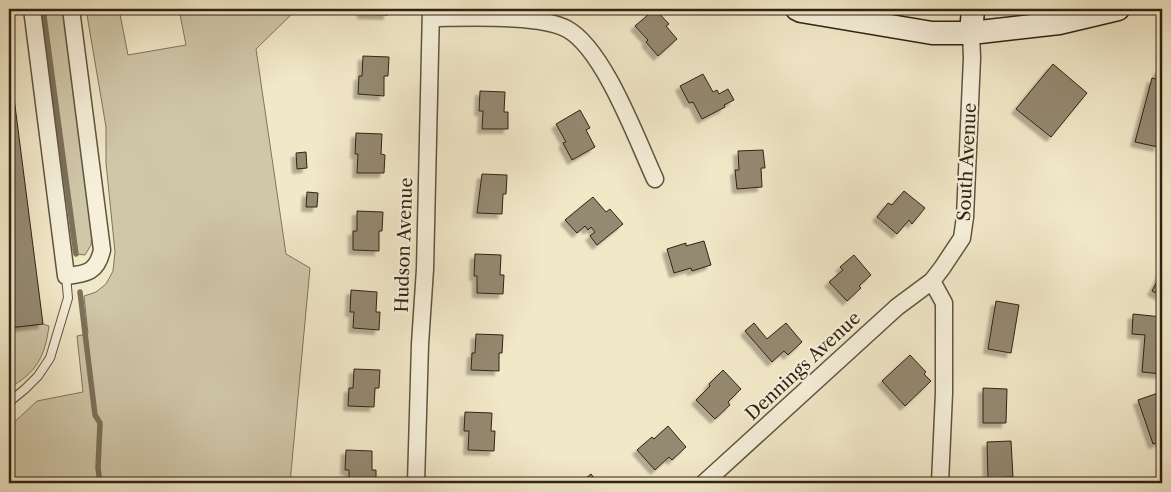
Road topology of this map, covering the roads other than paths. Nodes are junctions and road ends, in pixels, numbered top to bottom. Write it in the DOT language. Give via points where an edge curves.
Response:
graph roads {
  1 [pos="32,9"];
  2 [pos="71,9"];
  3 [pos="797,9"];
  4 [pos="974,9"];
  5 [pos="1118,9"];
  6 [pos="431,14"];
  7 [pos="972,33"];
  8 [pos="655,179"];
  9 [pos="66,276"];
  10 [pos="932,281"];
  11 [pos="9,402"];
  12 [pos="416,483"];
  13 [pos="704,483"];
  14 [pos="940,483"];
  1 -- 9 [label="street"];
  2 -- 9 [label="street" via="102,250 100,261 93,269 85,274"];
  3 -- 7 [label="main road" via="932,33"];
  4 -- 7 [label="main road, South Avenue"];
  5 -- 7 [label="main road" via="1059,23"];
  6 -- 8 [label="street" via="539,20 566,28 580,37 616,93"];
  6 -- 12 [label="street, Hudson Avenue"];
  7 -- 10 [label="street, South Avenue" via="966,217 962,238"];
  9 -- 11 [label="lane" via="68,298 50,358 38,376"];
  10 -- 13 [label="street, Dennings Avenue" via="897,307"];
  10 -- 14 [label="street" via="944,303"];
}
